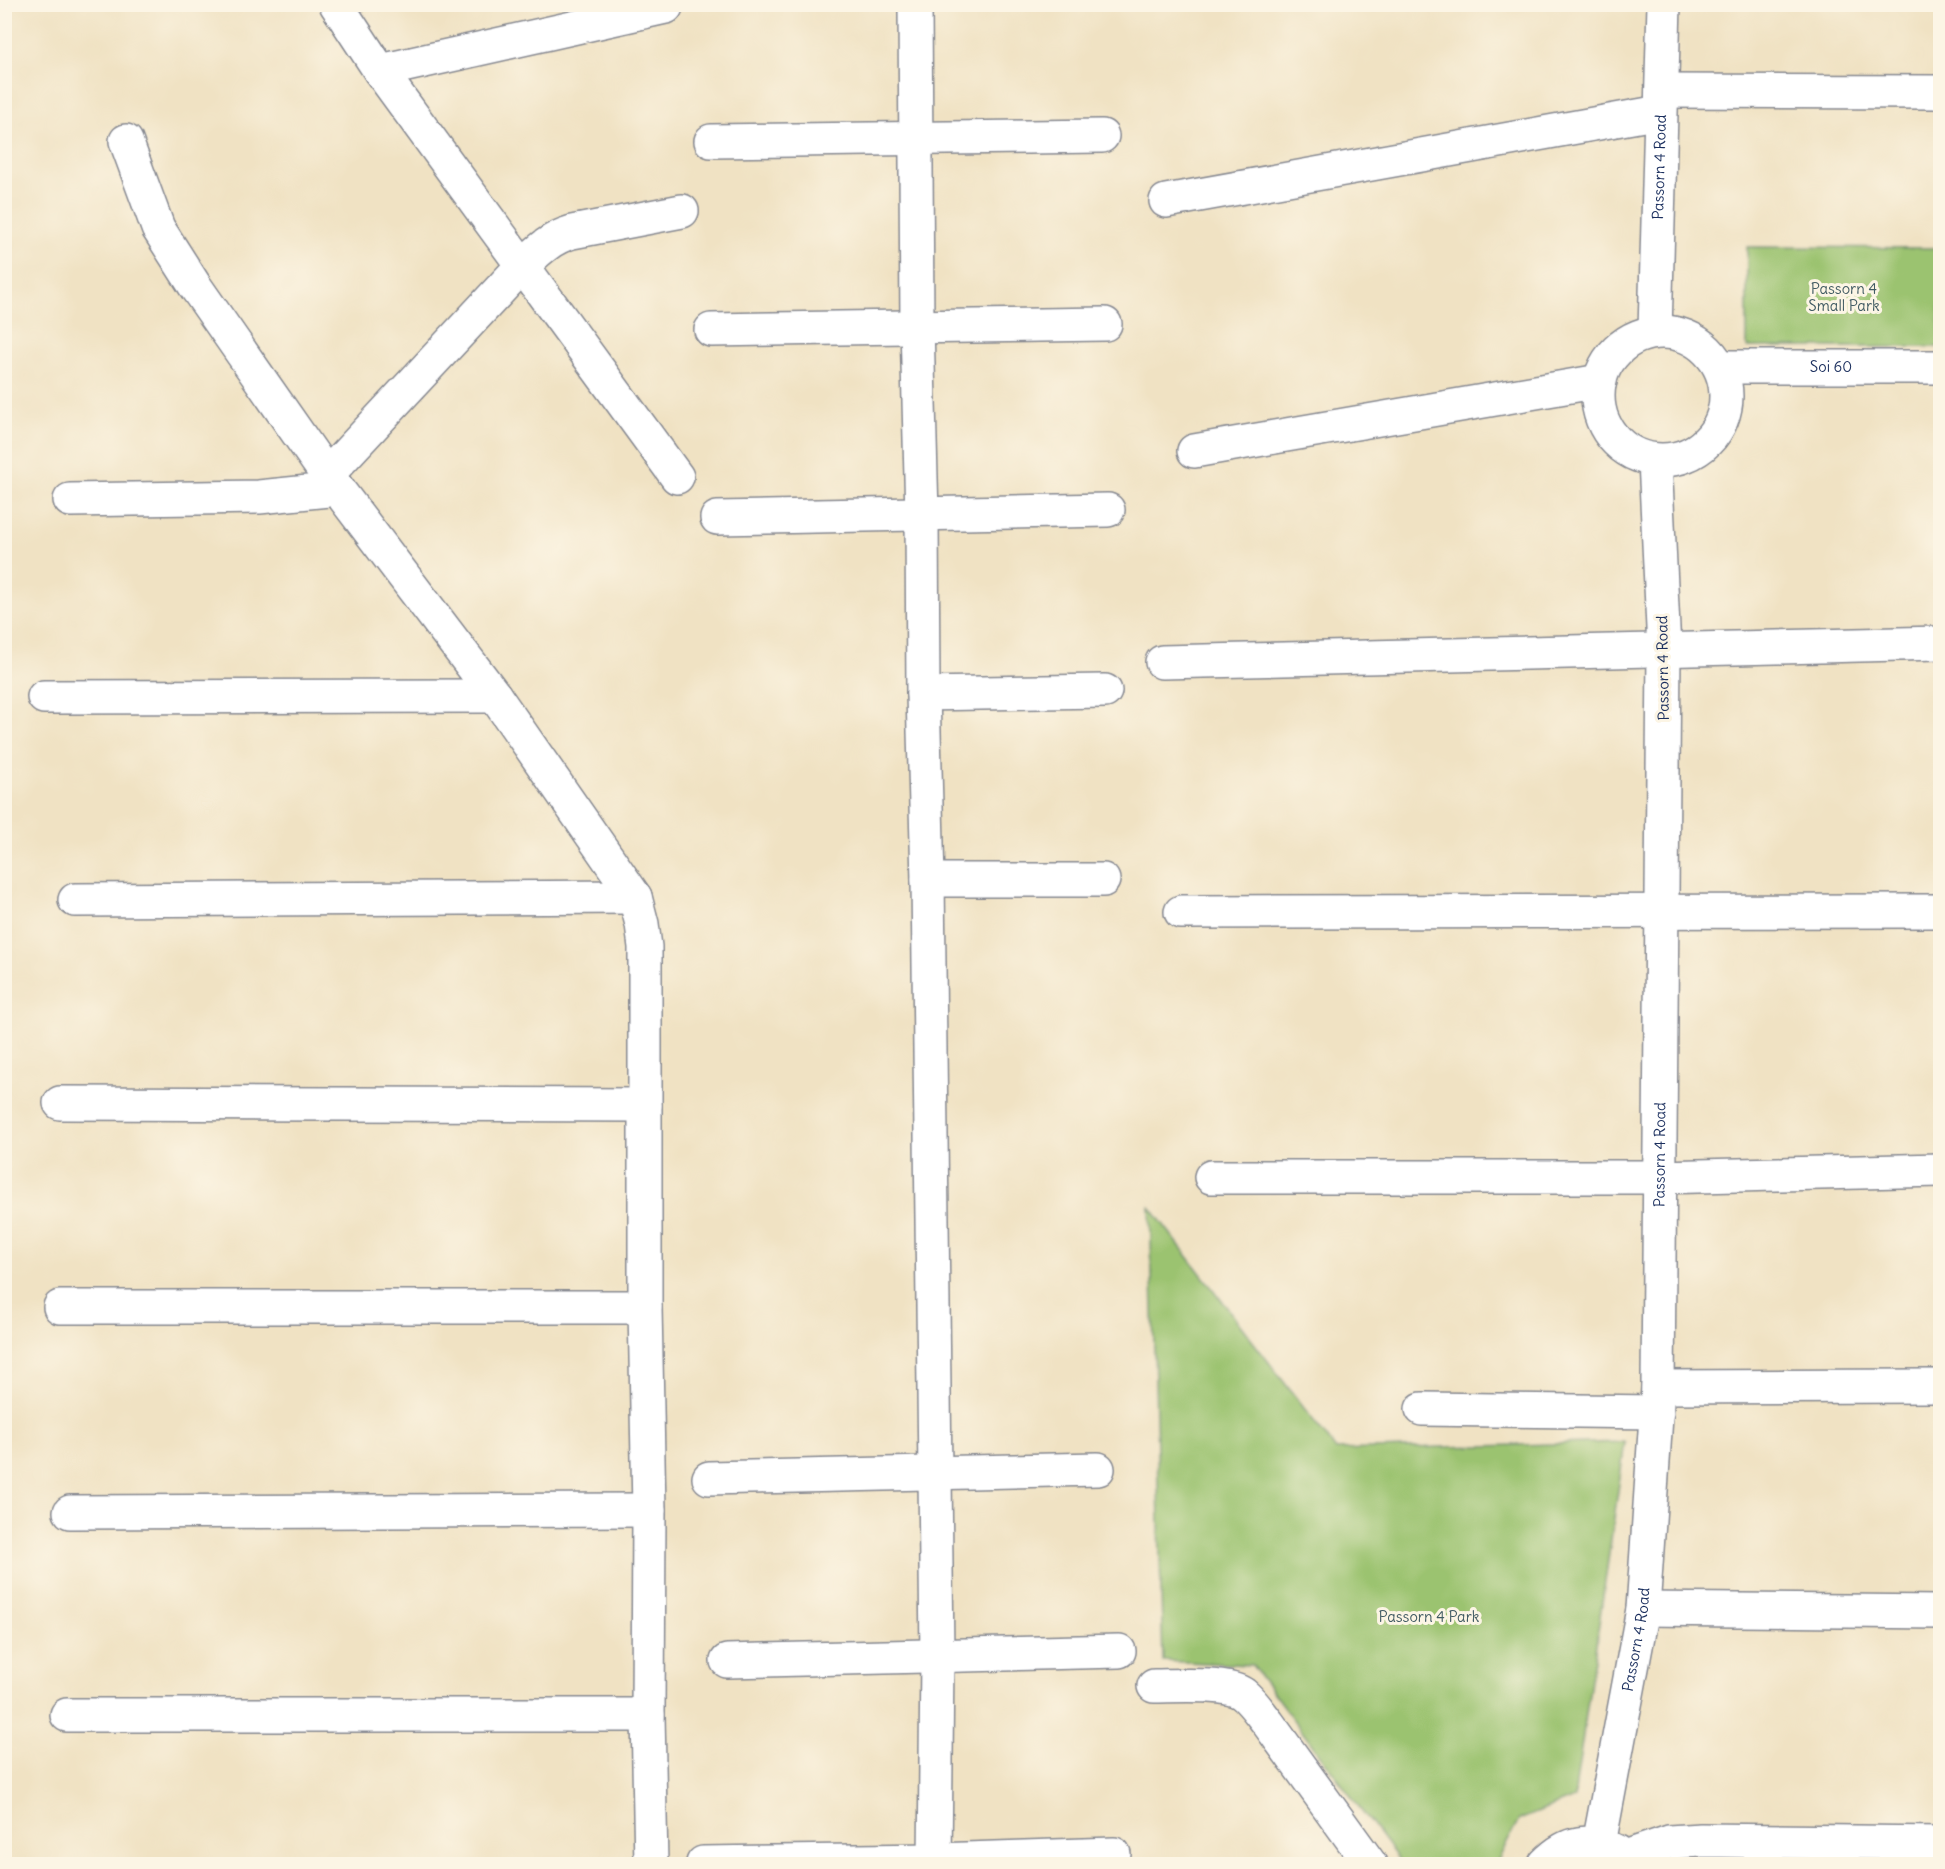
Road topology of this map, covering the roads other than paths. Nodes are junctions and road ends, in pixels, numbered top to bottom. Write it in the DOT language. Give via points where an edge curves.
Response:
graph roads {
  1 [pos="336,4"];
  2 [pos="915,4"];
  3 [pos="1664,4"];
  4 [pos="666,7"];
  5 [pos="380,71"];
  6 [pos="1941,92"];
  7 [pos="1661,101"];
  8 [pos="1102,136"];
  9 [pos="917,138"];
  10 [pos="126,141"];
  11 [pos="711,141"];
  12 [pos="1166,201"];
  13 [pos="682,211"];
  14 [pos="523,265"];
  15 [pos="1105,324"];
  16 [pos="917,326"];
  17 [pos="711,330"];
  18 [pos="1655,331"];
  19 [pos="1941,367"];
  20 [pos="1721,368"];
  21 [pos="1600,381"];
  22 [pos="1194,451"];
  23 [pos="1655,460"];
  24 [pos="677,477"];
  25 [pos="332,482"];
  26 [pos="70,500"];
  27 [pos="1108,510"];
  28 [pos="922,515"];
  29 [pos="717,518"];
  30 [pos="1941,644"];
  31 [pos="1664,649"];
  32 [pos="1162,662"];
  33 [pos="1105,691"];
  34 [pos="923,694"];
  35 [pos="495,696"];
  36 [pos="44,698"];
  37 [pos="928,880"];
  38 [pos="1103,880"];
  39 [pos="635,897"];
  40 [pos="75,900"];
  41 [pos="1662,910"];
  42 [pos="1941,911"];
  43 [pos="1181,912"];
  44 [pos="60,1103"];
  45 [pos="645,1105"];
  46 [pos="1941,1170"];
  47 [pos="1211,1177"];
  48 [pos="1659,1177"];
  49 [pos="60,1307"];
  50 [pos="645,1307"];
  51 [pos="1941,1386"];
  52 [pos="1658,1400"];
  53 [pos="1422,1409"];
  54 [pos="1098,1469"];
  55 [pos="935,1474"];
  56 [pos="709,1478"];
  57 [pos="650,1510"];
  58 [pos="70,1512"];
  59 [pos="1642,1609"];
  60 [pos="1941,1612"];
  61 [pos="1119,1651"];
  62 [pos="937,1657"];
  63 [pos="727,1661"];
  64 [pos="1154,1686"];
  65 [pos="67,1715"];
  66 [pos="648,1715"];
  67 [pos="1941,1843"];
  68 [pos="1114,1854"];
  69 [pos="1893,1854"];
  70 [pos="1618,1855"];
  71 [pos="935,1862"];
  72 [pos="703,1863"];
  73 [pos="651,1864"];
  74 [pos="1370,1864"];
  75 [pos="1545,1864"];
  1 -- 5 [label="street"];
  2 -- 9 [label="street"];
  3 -- 7 [label="street, Passorn 4 Road"];
  4 -- 5 [label="street"];
  5 -- 14 [label="street"];
  6 -- 7 [label="street"];
  7 -- 12 [label="street"];
  7 -- 18 [label="street, Passorn 4 Road"];
  8 -- 9 [label="street"];
  9 -- 11 [label="street"];
  9 -- 16 [label="street"];
  10 -- 25 [label="street" via="158,228"];
  13 -- 14 [label="street" via="559,235"];
  14 -- 24 [label="street"];
  14 -- 25 [label="street"];
  15 -- 16 [label="street"];
  16 -- 17 [label="street"];
  16 -- 28 [label="street"];
  18 -- 20 [label="street" via="1698,341"];
  18 -- 21 [label="street" via="1630,340 1616,351"];
  19 -- 20 [label="street, Soi 60"];
  20 -- 23 [label="street" via="1728,394 1723,421 1706,444 1682,458"];
  21 -- 22 [label="street"];
  21 -- 23 [label="street" via="1598,402 1603,423 1616,441 1634,454"];
  23 -- 31 [label="street, Passorn 4 Road"];
  25 -- 26 [label="street" via="259,497"];
  25 -- 35 [label="street"];
  27 -- 28 [label="street"];
  28 -- 29 [label="street"];
  28 -- 34 [label="street"];
  30 -- 31 [label="street"];
  31 -- 32 [label="street"];
  31 -- 41 [label="street, Passorn 4 Road"];
  33 -- 34 [label="street"];
  34 -- 37 [label="street"];
  35 -- 36 [label="street"];
  35 -- 39 [label="street"];
  37 -- 38 [label="street"];
  37 -- 55 [label="street"];
  39 -- 40 [label="street"];
  39 -- 45 [label="street" via="645,947"];
  41 -- 42 [label="street"];
  41 -- 43 [label="street"];
  41 -- 48 [label="street, Passorn 4 Road"];
  44 -- 45 [label="street"];
  45 -- 50 [label="street"];
  46 -- 48 [label="street"];
  47 -- 48 [label="street"];
  48 -- 52 [label="street, Passorn 4 Road"];
  49 -- 50 [label="street"];
  50 -- 57 [label="street"];
  51 -- 52 [label="street"];
  52 -- 53 [label="street"];
  52 -- 59 [label="street, Passorn 4 Road"];
  54 -- 55 [label="street"];
  55 -- 56 [label="street"];
  55 -- 62 [label="street"];
  57 -- 58 [label="street"];
  57 -- 66 [label="street"];
  59 -- 60 [label="street"];
  59 -- 70 [label="street, Passorn 4 Road"];
  61 -- 62 [label="street"];
  62 -- 63 [label="street"];
  62 -- 71 [label="street"];
  64 -- 74 [label="street" via="1226,1687 1241,1693 1254,1704"];
  65 -- 66 [label="street"];
  66 -- 73 [label="street"];
  67 -- 69 [label="street"];
  68 -- 71 [label="street"];
  69 -- 70 [label="street" via="1701,1840 1670,1842"];
  70 -- 75 [label="street" via="1589,1842 1556,1853"];
  71 -- 72 [label="street"];
}
